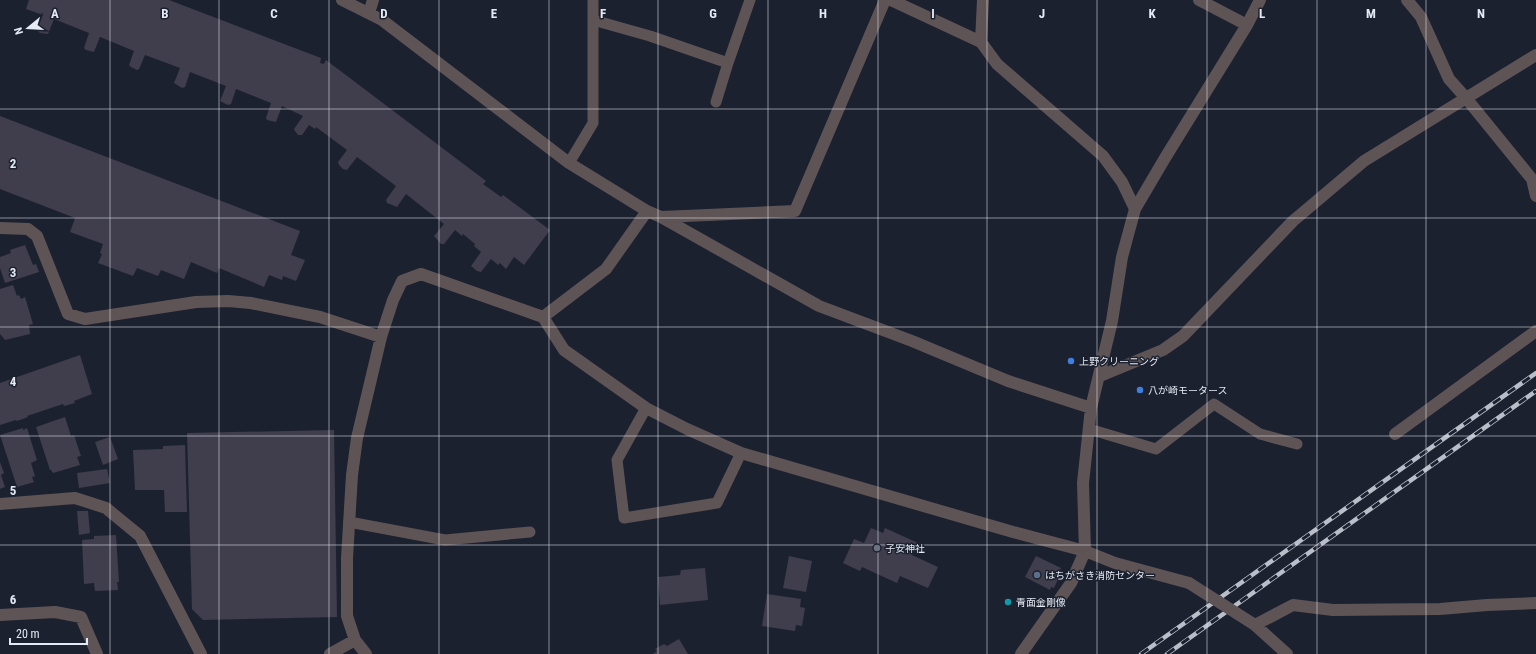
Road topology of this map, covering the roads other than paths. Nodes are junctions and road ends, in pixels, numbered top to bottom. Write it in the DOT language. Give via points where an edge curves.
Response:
graph roads {
  1 [pos="342,0"];
  2 [pos="373,0"];
  3 [pos="593,0"];
  4 [pos="750,0"];
  5 [pos="885,0"];
  6 [pos="891,0"];
  7 [pos="983,0"];
  8 [pos="1199,0"];
  9 [pos="1260,0"];
  10 [pos="1407,0"];
  11 [pos="369,13"];
  12 [pos="593,20"];
  13 [pos="1247,25"];
  14 [pos="981,42"];
  15 [pos="1536,55"];
  16 [pos="728,63"];
  17 [pos="1466,98"];
  18 [pos="716,102"];
  19 [pos="569,163"];
  20 [pos="1536,196"];
  21 [pos="1136,209"];
  22 [pos="647,211"];
  23 [pos="661,217"];
  24 [pos="0,228"];
  25 [pos="543,317"];
  26 [pos="1536,331"];
  27 [pos="381,337"];
  28 [pos="1100,376"];
  29 [pos="646,408"];
  30 [pos="1091,408"];
  31 [pos="1090,429"];
  32 [pos="1395,434"];
  33 [pos="1297,444"];
  34 [pos="741,453"];
  35 [pos="0,504"];
  36 [pos="349,522"];
  37 [pos="530,532"];
  38 [pos="1085,551"];
  39 [pos="1536,603"];
  40 [pos="0,616"];
  41 [pos="1255,625"];
  42 [pos="355,640"];
  43 [pos="97,654"];
  44 [pos="201,654"];
  45 [pos="330,654"];
  46 [pos="366,654"];
  47 [pos="1021,654"];
  48 [pos="1287,654"];
  1 -- 11 [label="street"];
  2 -- 11 [label="street"];
  3 -- 12 [label="lane"];
  4 -- 16 [label="lane"];
  5 -- 23 [label="street" via="794,211"];
  6 -- 14 [label="street"];
  7 -- 14 [label="street"];
  8 -- 13 [label="street"];
  9 -- 13 [label="street"];
  10 -- 17 [label="street" via="1421,17 1449,79"];
  11 -- 19 [label="street" via="408,39"];
  12 -- 16 [label="lane" via="650,36"];
  12 -- 19 [label="lane" via="593,123"];
  13 -- 21 [label="street"];
  14 -- 21 [label="street" via="997,64 1103,156 1122,182"];
  15 -- 17 [label="street"];
  16 -- 18 [label="lane"];
  17 -- 20 [label="street" via="1532,179"];
  17 -- 28 [label="street" via="1364,161 1293,221 1183,336 1163,350"];
  19 -- 22 [label="street"];
  21 -- 28 [label="street" via="1122,257"];
  22 -- 23 [label="street"];
  22 -- 25 [label="street" via="606,269"];
  23 -- 30 [label="street" via="820,306 1008,381"];
  24 -- 27 [label="street" via="28,229 37,236 68,314 85,320 196,302 228,301 320,317"];
  25 -- 27 [label="street" via="421,274 402,281"];
  25 -- 29 [label="street" via="564,350"];
  26 -- 32 [label="street"];
  27 -- 36 [label="street" via="357,438"];
  28 -- 30 [label="street"];
  29 -- 34 [label="street"];
  29 -- 34 [label="lane" via="616,460 624,518 717,503"];
  30 -- 31 [label="street"];
  31 -- 33 [label="lane" via="1156,449 1214,404 1260,434"];
  31 -- 38 [label="street" via="1084,483"];
  34 -- 38 [label="street"];
  35 -- 44 [label="street" via="75,498 106,508 140,536"];
  36 -- 37 [label="lane" via="445,540"];
  36 -- 42 [label="street" via="347,616"];
  38 -- 41 [label="street, bridge" via="1115,563 1188,582"];
  38 -- 47 [label="street" via="1071,583"];
  39 -- 41 [label="street" via="1440,609 1333,610 1292,605"];
  40 -- 43 [label="street" via="55,612 81,617"];
  41 -- 48 [label="street"];
  42 -- 45 [label="street"];
  42 -- 46 [label="street"];
}
